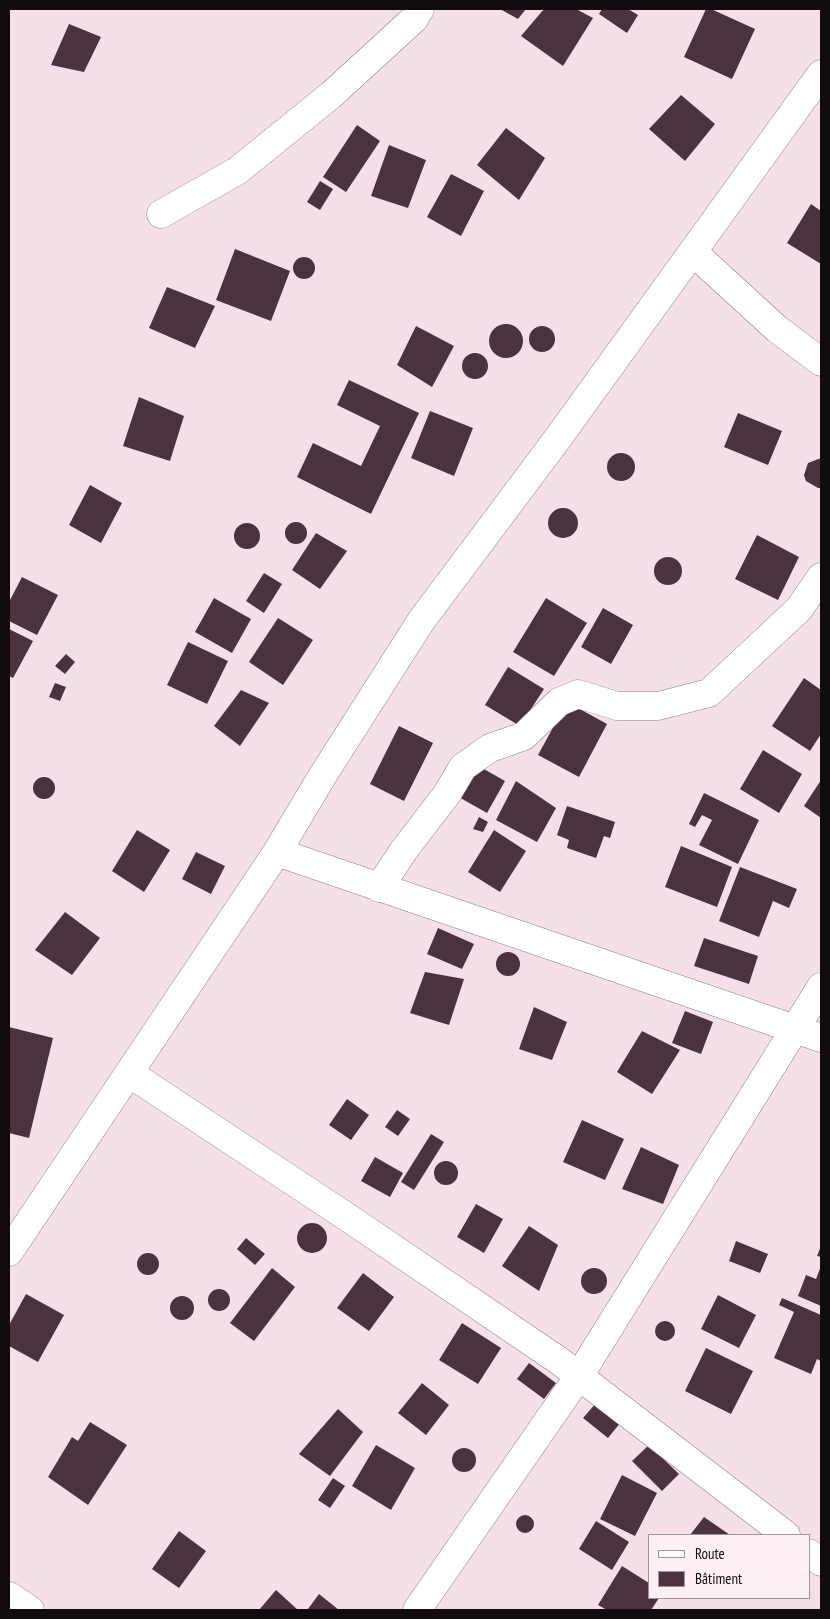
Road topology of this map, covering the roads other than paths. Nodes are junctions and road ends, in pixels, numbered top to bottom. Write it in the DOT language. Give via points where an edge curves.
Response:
graph roads {
  1 [pos="420,9"];
  2 [pos="821,74"];
  3 [pos="161,214"];
  4 [pos="693,252"];
  5 [pos="821,362"];
  6 [pos="821,577"];
  7 [pos="277,852"];
  8 [pos="379,888"];
  9 [pos="821,987"];
  10 [pos="795,1028"];
  11 [pos="821,1038"];
  12 [pos="129,1073"];
  13 [pos="9,1252"];
  14 [pos="579,1376"];
  15 [pos="785,1534"];
  16 [pos="810,1553"];
  17 [pos="821,1562"];
  18 [pos="9,1596"];
  19 [pos="30,1610"];
  20 [pos="417,1610"];
  1 -- 3 [label="street" via="414,19 330,95 236,171"];
  2 -- 4 [label="street"];
  4 -- 5 [label="street" via="777,329"];
  4 -- 7 [label="street" via="421,621"];
  6 -- 8 [label="street" via="799,609 709,693 658,706 617,706 578,694 559,702 524,736 490,748 463,768"];
  7 -- 8 [label="street"];
  7 -- 12 [label="street"];
  8 -- 10 [label="street"];
  9 -- 10 [label="street"];
  10 -- 11 [label="street"];
  10 -- 14 [label="street"];
  12 -- 13 [label="street"];
  12 -- 14 [label="street"];
  14 -- 15 [label="street"];
  14 -- 20 [label="street"];
  16 -- 17 [label="street"];
  18 -- 19 [label="street"];
}
